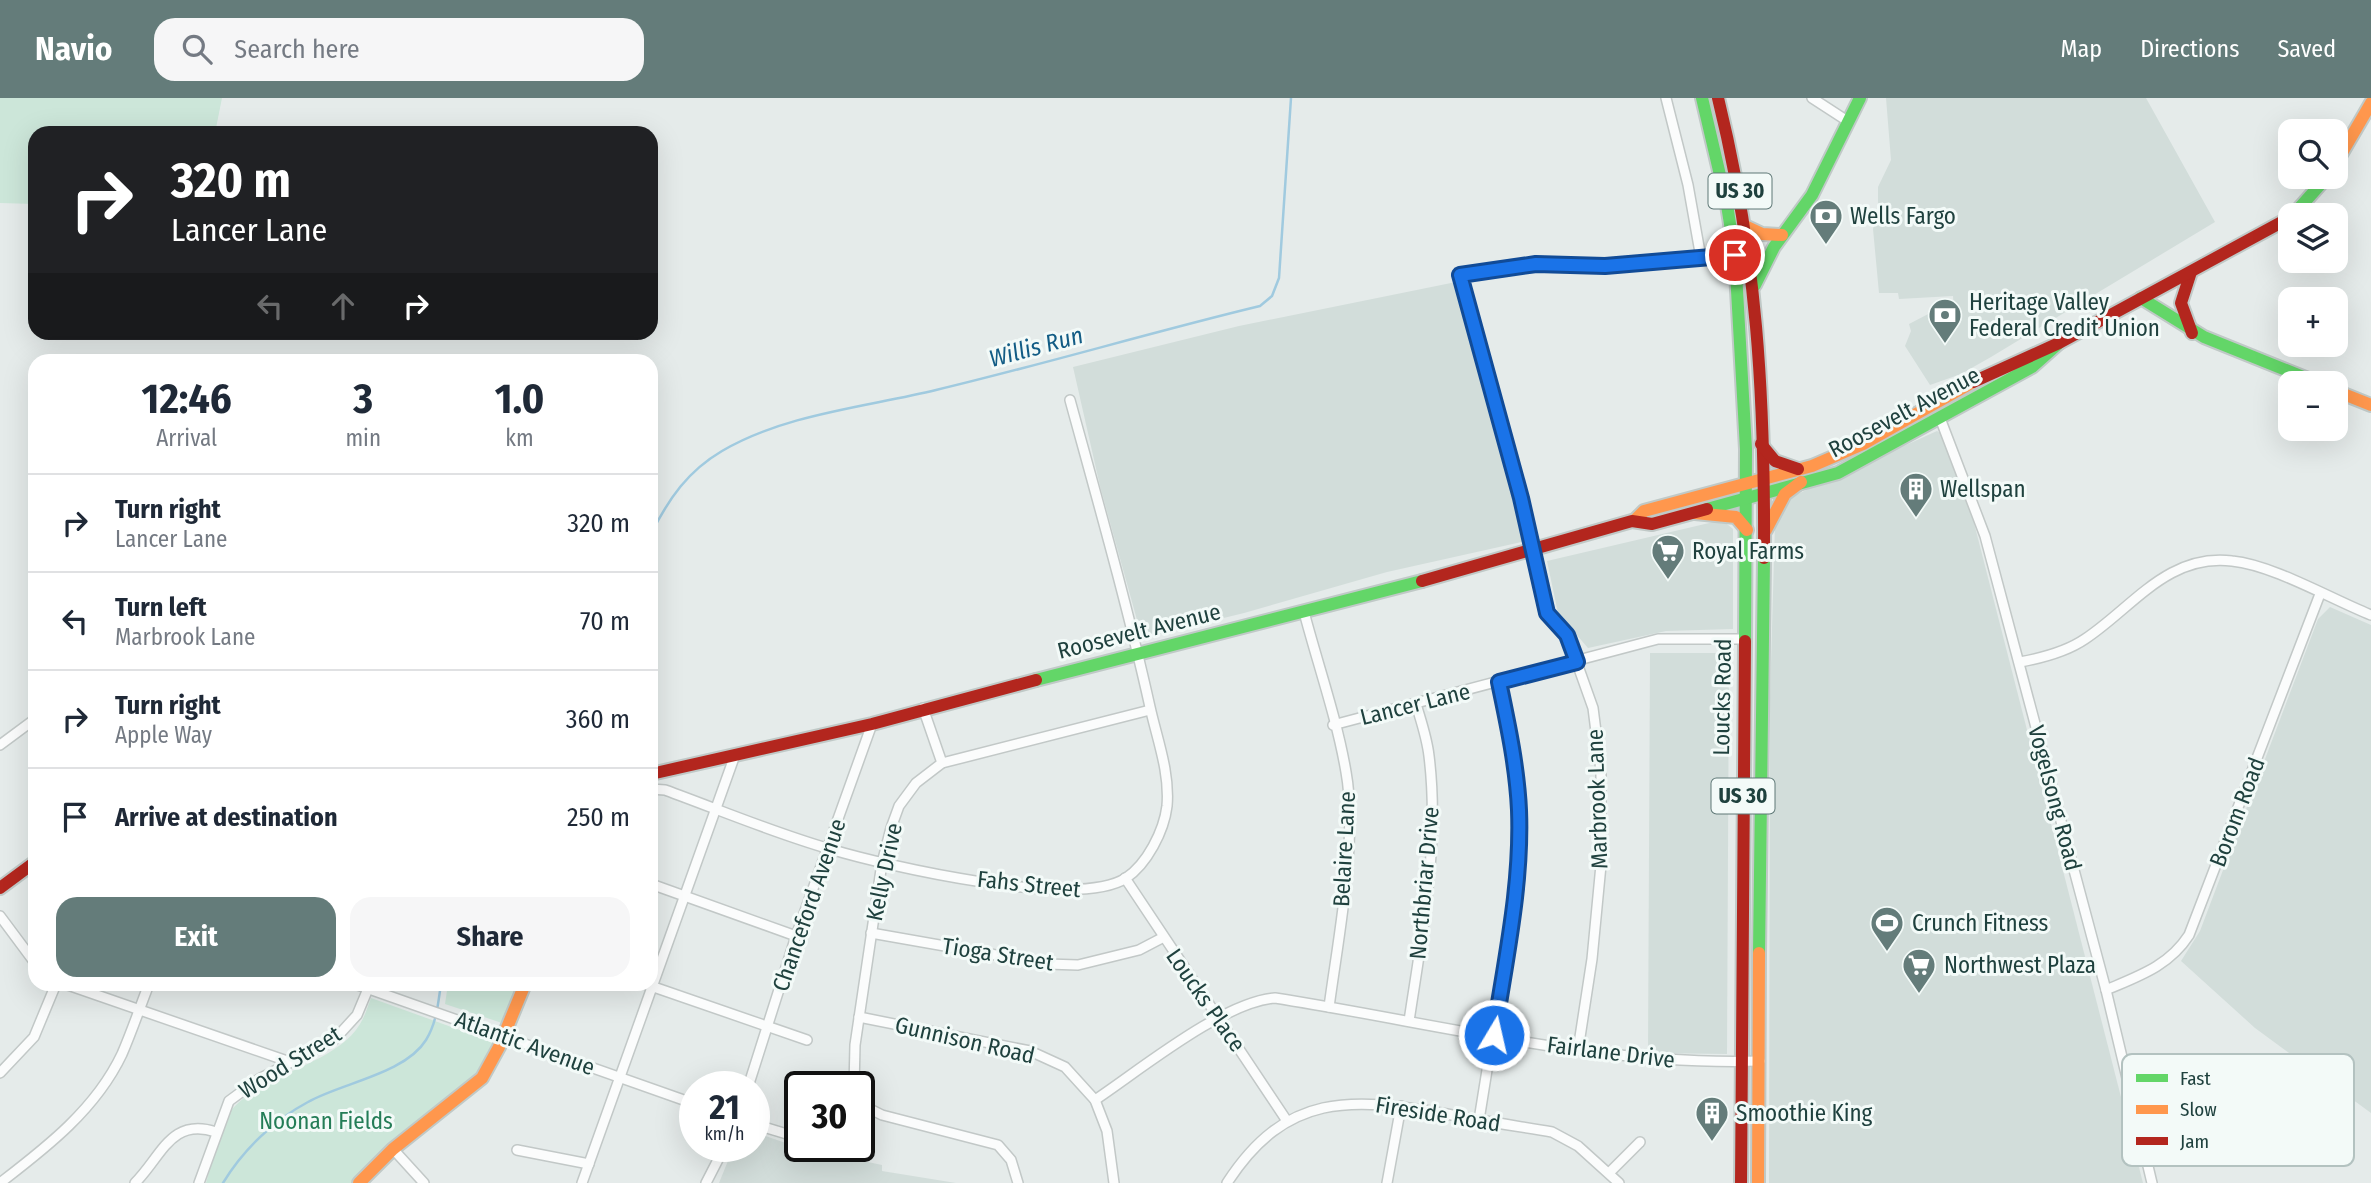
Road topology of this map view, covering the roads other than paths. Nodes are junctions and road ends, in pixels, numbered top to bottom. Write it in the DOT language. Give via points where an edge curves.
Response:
graph roads {
  1 [pos="1666,98"];
  2 [pos="1702,98"];
  3 [pos="1718,98"];
  4 [pos="1812,98"];
  5 [pos="1860,98"];
  6 [pos="2371,103"];
  7 [pos="1849,122"];
  8 [pos="2348,142"];
  9 [pos="2317,189"];
  10 [pos="2304,203"];
  11 [pos="2278,224"];
  12 [pos="1747,227"];
  13 [pos="1782,234"];
  14 [pos="1735,255"];
  15 [pos="1701,258"];
  16 [pos="2191,271"];
  17 [pos="1755,285"];
  18 [pos="2141,298"];
  19 [pos="2192,332"];
  20 [pos="2059,343"];
  21 [pos="2012,361"];
  22 [pos="2288,371"];
  23 [pos="2348,396"];
  24 [pos="1070,400"];
  25 [pos="2371,405"];
  26 [pos="1940,418"];
  27 [pos="1761,444"];
  28 [pos="1800,476"];
  29 [pos="1762,480"];
  30 [pos="1747,484"];
  31 [pos="1762,495"];
  32 [pos="1747,498"];
  33 [pos="1695,513"];
  34 [pos="1635,520"];
  35 [pos="1746,530"];
  36 [pos="1762,539"];
  37 [pos="1533,549"];
  38 [pos="2320,594"];
  39 [pos="1304,612"];
  40 [pos="2371,615"];
  41 [pos="1744,639"];
  42 [pos="1138,652"];
  43 [pos="1577,662"];
  44 [pos="2020,662"];
  45 [pos="1499,682"];
  46 [pos="1416,704"];
  47 [pos="923,708"];
  48 [pos="1150,710"];
  49 [pos="28,724"];
  50 [pos="872,724"];
  51 [pos="1334,725"];
  52 [pos="0,745"];
  53 [pos="735,755"];
  54 [pos="942,763"];
  55 [pos="658,772"];
  56 [pos="658,790"];
  57 [pos="716,808"];
  58 [pos="827,848"];
  59 [pos="882,863"];
  60 [pos="28,870"];
  61 [pos="1125,878"];
  62 [pos="658,887"];
  63 [pos="0,888"];
  64 [pos="683,896"];
  65 [pos="0,916"];
  66 [pos="871,933"];
  67 [pos="796,936"];
  68 [pos="1163,938"];
  69 [pos="28,954"];
  70 [pos="658,961"];
  71 [pos="658,988"];
  72 [pos="2106,990"];
  73 [pos="53,991"];
  74 [pos="86,991"];
  75 [pos="146,991"];
  76 [pos="368,991"];
  77 [pos="382,991"];
  78 [pos="522,991"];
  79 [pos="647,991"];
  80 [pos="1329,1007"];
  81 [pos="140,1009"];
  82 [pos="859,1017"];
  83 [pos="1219,1018"];
  84 [pos="1409,1021"];
  85 [pos="767,1027"];
  86 [pos="505,1034"];
  87 [pos="1494,1035"];
  88 [pos="807,1040"];
  89 [pos="1578,1050"];
  90 [pos="2122,1057"];
  91 [pos="1760,1061"];
  92 [pos="290,1062"];
  93 [pos="1741,1062"];
  94 [pos="1,1070"];
  95 [pos="753,1071"];
  96 [pos="853,1071"];
  97 [pos="621,1077"];
  98 [pos="679,1098"];
  99 [pos="1095,1100"];
  100 [pos="1401,1106"];
  101 [pos="875,1112"];
  102 [pos="1479,1120"];
  103 [pos="1287,1121"];
  104 [pos="216,1132"];
  105 [pos="1640,1142"];
  106 [pos="393,1149"];
  107 [pos="517,1150"];
  108 [pos="717,1162"];
  109 [pos="589,1164"];
  110 [pos="1610,1172"];
  111 [pos="0,1183"];
  112 [pos="135,1183"];
  113 [pos="199,1183"];
  114 [pos="359,1183"];
  115 [pos="424,1183"];
  116 [pos="582,1183"];
  117 [pos="706,1183"];
  118 [pos="1018,1183"];
  119 [pos="1114,1183"];
  120 [pos="1227,1183"];
  121 [pos="1387,1183"];
  122 [pos="1619,1183"];
  123 [pos="1741,1183"];
  124 [pos="1758,1183"];
  1 -- 15 [label="street"];
  2 -- 14 [label="main road, US 30 / US 30"];
  3 -- 12 [label="main road, US 30 / US 30"];
  4 -- 7 [label="street"];
  5 -- 7 [label="main road"];
  6 -- 8 [label="main road"];
  7 -- 13 [label="main road" via="1812,195"];
  9 -- 10 [label="main road, Roosevelt Avenue"];
  11 -- 16 [label="main road, Roosevelt Avenue"];
  12 -- 13 [label="main road" via="1768,235"];
  12 -- 17 [label="main road, US 30 / US 30"];
  13 -- 17 [label="main road"];
  14 -- 15 [label="street"];
  14 -- 30 [label="main road, Loucks Road / US 30"];
  15 -- 37 [label="street, Marbrook Lane" via="1605,266 1536,264 1460,275"];
  16 -- 18 [label="main road, Roosevelt Avenue"];
  16 -- 19 [label="main road" via="2181,303"];
  17 -- 27 [label="main road, Loucks Road / US 30"];
  18 -- 19 [label="main road"];
  18 -- 20 [label="main road, Roosevelt Avenue"];
  19 -- 22 [label="main road"];
  20 -- 21 [label="main road, Roosevelt Avenue"];
  20 -- 26 [label="main road, Roosevelt Avenue" via="2032,367"];
  21 -- 26 [label="main road" via="2000,374 1946,405"];
  21 -- 28 [label="main road, Roosevelt Avenue"];
  23 -- 25 [label="main road"];
  24 -- 42 [label="street, Fahs Street"];
  26 -- 28 [label="main road, Roosevelt Avenue" via="1838,473"];
  26 -- 44 [label="street, Vogelsong Road" via="1981,523"];
  27 -- 28 [label="main road" via="1775,461"];
  27 -- 29 [label="main road, Loucks Road / US 30"];
  28 -- 29 [label="main road, Roosevelt Avenue"];
  28 -- 31 [label="main road, Roosevelt Avenue"];
  28 -- 36 [label="main road" via="1785,494"];
  29 -- 30 [label="main road, Roosevelt Avenue"];
  29 -- 31 [label="main road, Loucks Road / US 30"];
  30 -- 32 [label="main road, Loucks Road / US 30"];
  30 -- 34 [label="main road, Roosevelt Avenue" via="1644,511"];
  31 -- 32 [label="main road, Roosevelt Avenue"];
  31 -- 36 [label="main road, Loucks Road / US 30"];
  32 -- 33 [label="main road, Roosevelt Avenue"];
  32 -- 35 [label="main road, Loucks Road / US 30"];
  33 -- 34 [label="main road, Roosevelt Avenue" via="1652,524"];
  33 -- 35 [label="main road" via="1736,517"];
  34 -- 37 [label="main road, Roosevelt Avenue"];
  35 -- 41 [label="main road, Loucks Road / US 30"];
  36 -- 91 [label="main road, Loucks Road / US 30"];
  37 -- 39 [label="main road, Roosevelt Avenue"];
  37 -- 43 [label="street, Marbrook Lane" via="1547,613 1567,635"];
  38 -- 40 [label="street"];
  38 -- 44 [label="street" via="2263,569 2232,561 2202,561 2143,590 2085,639"];
  38 -- 72 [label="street, Borom Road" via="2189,935 2170,959"];
  39 -- 42 [label="main road, Roosevelt Avenue"];
  39 -- 51 [label="street, Belaire Lane"];
  41 -- 43 [label="street, Lancer Lane" via="1657,639"];
  41 -- 93 [label="main road, Loucks Road / US 30"];
  42 -- 47 [label="main road, Roosevelt Avenue"];
  42 -- 48 [label="street, Fahs Street"];
  43 -- 45 [label="street, Lancer Lane"];
  43 -- 89 [label="street, Marbrook Lane" via="1593,708 1601,771 1601,865"];
  44 -- 72 [label="street, Vogelsong Road"];
  45 -- 46 [label="street, Lancer Lane"];
  45 -- 87 [label="street" via="1519,811 1518,877"];
  46 -- 51 [label="street, Lancer Lane"];
  46 -- 84 [label="street, Northbriar Drive" via="1429,754 1433,807 1430,874"];
  47 -- 50 [label="main road, Roosevelt Avenue"];
  47 -- 54 [label="street"];
  48 -- 54 [label="street, Kelly Drive"];
  48 -- 61 [label="street, Fahs Street" via="1166,773 1167,807 1145,859"];
  49 -- 52 [label="street"];
  50 -- 53 [label="main road, Roosevelt Avenue"];
  50 -- 58 [label="street, Chanceford Avenue"];
  51 -- 80 [label="street, Belaire Lane" via="1346,773 1349,811"];
  53 -- 55 [label="main road, Roosevelt Avenue"];
  53 -- 57 [label="street"];
  54 -- 59 [label="street, Kelly Drive" via="916,783 899,806"];
  56 -- 57 [label="street, Fahs Street"];
  57 -- 58 [label="street, Fahs Street"];
  57 -- 64 [label="street"];
  58 -- 59 [label="street, Fahs Street"];
  58 -- 67 [label="street, Chanceford Avenue"];
  59 -- 61 [label="street, Fahs Street" via="1037,889 1093,890"];
  59 -- 66 [label="street, Kelly Drive"];
  60 -- 63 [label="main road"];
  61 -- 68 [label="street, Loucks Place"];
  62 -- 64 [label="street"];
  64 -- 67 [label="street"];
  64 -- 70 [label="street"];
  65 -- 69 [label="street"];
  66 -- 68 [label="street, Tioga Street" via="1048,964 1078,965 1139,950"];
  66 -- 82 [label="street, Kelly Drive"];
  67 -- 85 [label="street, Chanceford Avenue"];
  68 -- 83 [label="street, Loucks Place"];
  71 -- 85 [label="street"];
  72 -- 90 [label="street, Vogelsong Road"];
  73 -- 94 [label="street" via="34,1037"];
  74 -- 81 [label="street"];
  75 -- 81 [label="street"];
  76 -- 92 [label="street, Wood Street" via="345,1030"];
  77 -- 86 [label="street, Atlantic Avenue"];
  78 -- 86 [label="main road"];
  79 -- 97 [label="street"];
  80 -- 83 [label="street, Fairlane Drive" via="1255,999"];
  80 -- 84 [label="street, Fairlane Drive"];
  81 -- 92 [label="street"];
  81 -- 111 [label="street" via="121,1056 76,1120"];
  82 -- 96 [label="street, Kelly Drive"];
  82 -- 99 [label="street, Gunnison Road" via="1030,1051 1065,1067"];
  83 -- 99 [label="street, Fairlane Drive"];
  83 -- 103 [label="street, Loucks Place"];
  84 -- 87 [label="street, Fairlane Drive"];
  85 -- 88 [label="street"];
  85 -- 95 [label="street, Chanceford Avenue"];
  86 -- 97 [label="street, Atlantic Avenue"];
  86 -- 106 [label="main road" via="482,1078"];
  87 -- 89 [label="street, Fairlane Drive"];
  87 -- 102 [label="street"];
  89 -- 93 [label="street, Fairlane Drive" via="1651,1059"];
  91 -- 93 [label="street, Fairlane Drive"];
  91 -- 124 [label="main road, Loucks Road / US 30"];
  92 -- 104 [label="street, Wood Street" via="229,1101"];
  93 -- 123 [label="main road, Loucks Road / US 30"];
  97 -- 98 [label="street, Atlantic Avenue"];
  97 -- 109 [label="street"];
  99 -- 119 [label="street, Gunnison Road" via="1107,1131"];
  100 -- 102 [label="street, Fireside Road"];
  100 -- 103 [label="street, Fireside Road" via="1361,1102"];
  100 -- 121 [label="street"];
  101 -- 118 [label="street" via="989,1140 1004,1151"];
  102 -- 110 [label="street, Fireside Road" via="1552,1132"];
  103 -- 120 [label="street, Fireside Road" via="1264,1136"];
  104 -- 112 [label="street" via="183,1129"];
  104 -- 113 [label="street, Wood Street"];
  105 -- 110 [label="street"];
  106 -- 114 [label="main road"];
  106 -- 115 [label="street"];
  107 -- 109 [label="street"];
  108 -- 117 [label="street"];
  109 -- 116 [label="street"];
  110 -- 122 [label="street, Fireside Road"];
}
